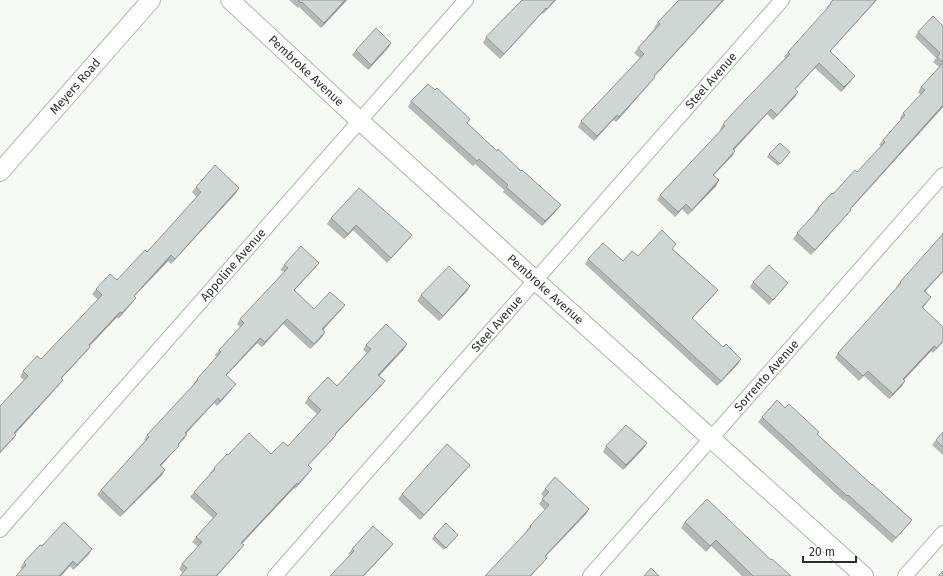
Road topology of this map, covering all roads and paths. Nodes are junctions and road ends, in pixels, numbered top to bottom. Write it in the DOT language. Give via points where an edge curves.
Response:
graph roads {
  1 [pos="151,0"];
  2 [pos="230,0"];
  3 [pos="466,0"];
  4 [pos="782,0"];
  5 [pos="360,121"];
  6 [pos="0,172"];
  7 [pos="943,175"];
  8 [pos="535,280"];
  9 [pos="711,438"];
  10 [pos="0,530"];
  11 [pos="943,533"];
  12 [pos="275,576"];
  13 [pos="590,576"];
  14 [pos="864,576"];
  15 [pos="905,576"];
  1 -- 6 [label="street, Meyers Road"];
  2 -- 5 [label="street, Pembroke Avenue"];
  3 -- 5 [label="street, Appoline Avenue"];
  4 -- 8 [label="street, Steel Avenue"];
  5 -- 8 [label="street, Pembroke Avenue"];
  5 -- 10 [label="street, Appoline Avenue"];
  7 -- 9 [label="street, Sorrento Avenue"];
  8 -- 9 [label="street, Pembroke Avenue"];
  8 -- 12 [label="street, Steel Avenue"];
  9 -- 13 [label="street, Sorrento Avenue"];
  9 -- 14 [label="street, Pembroke Avenue"];
  11 -- 15 [label="street"];
}
